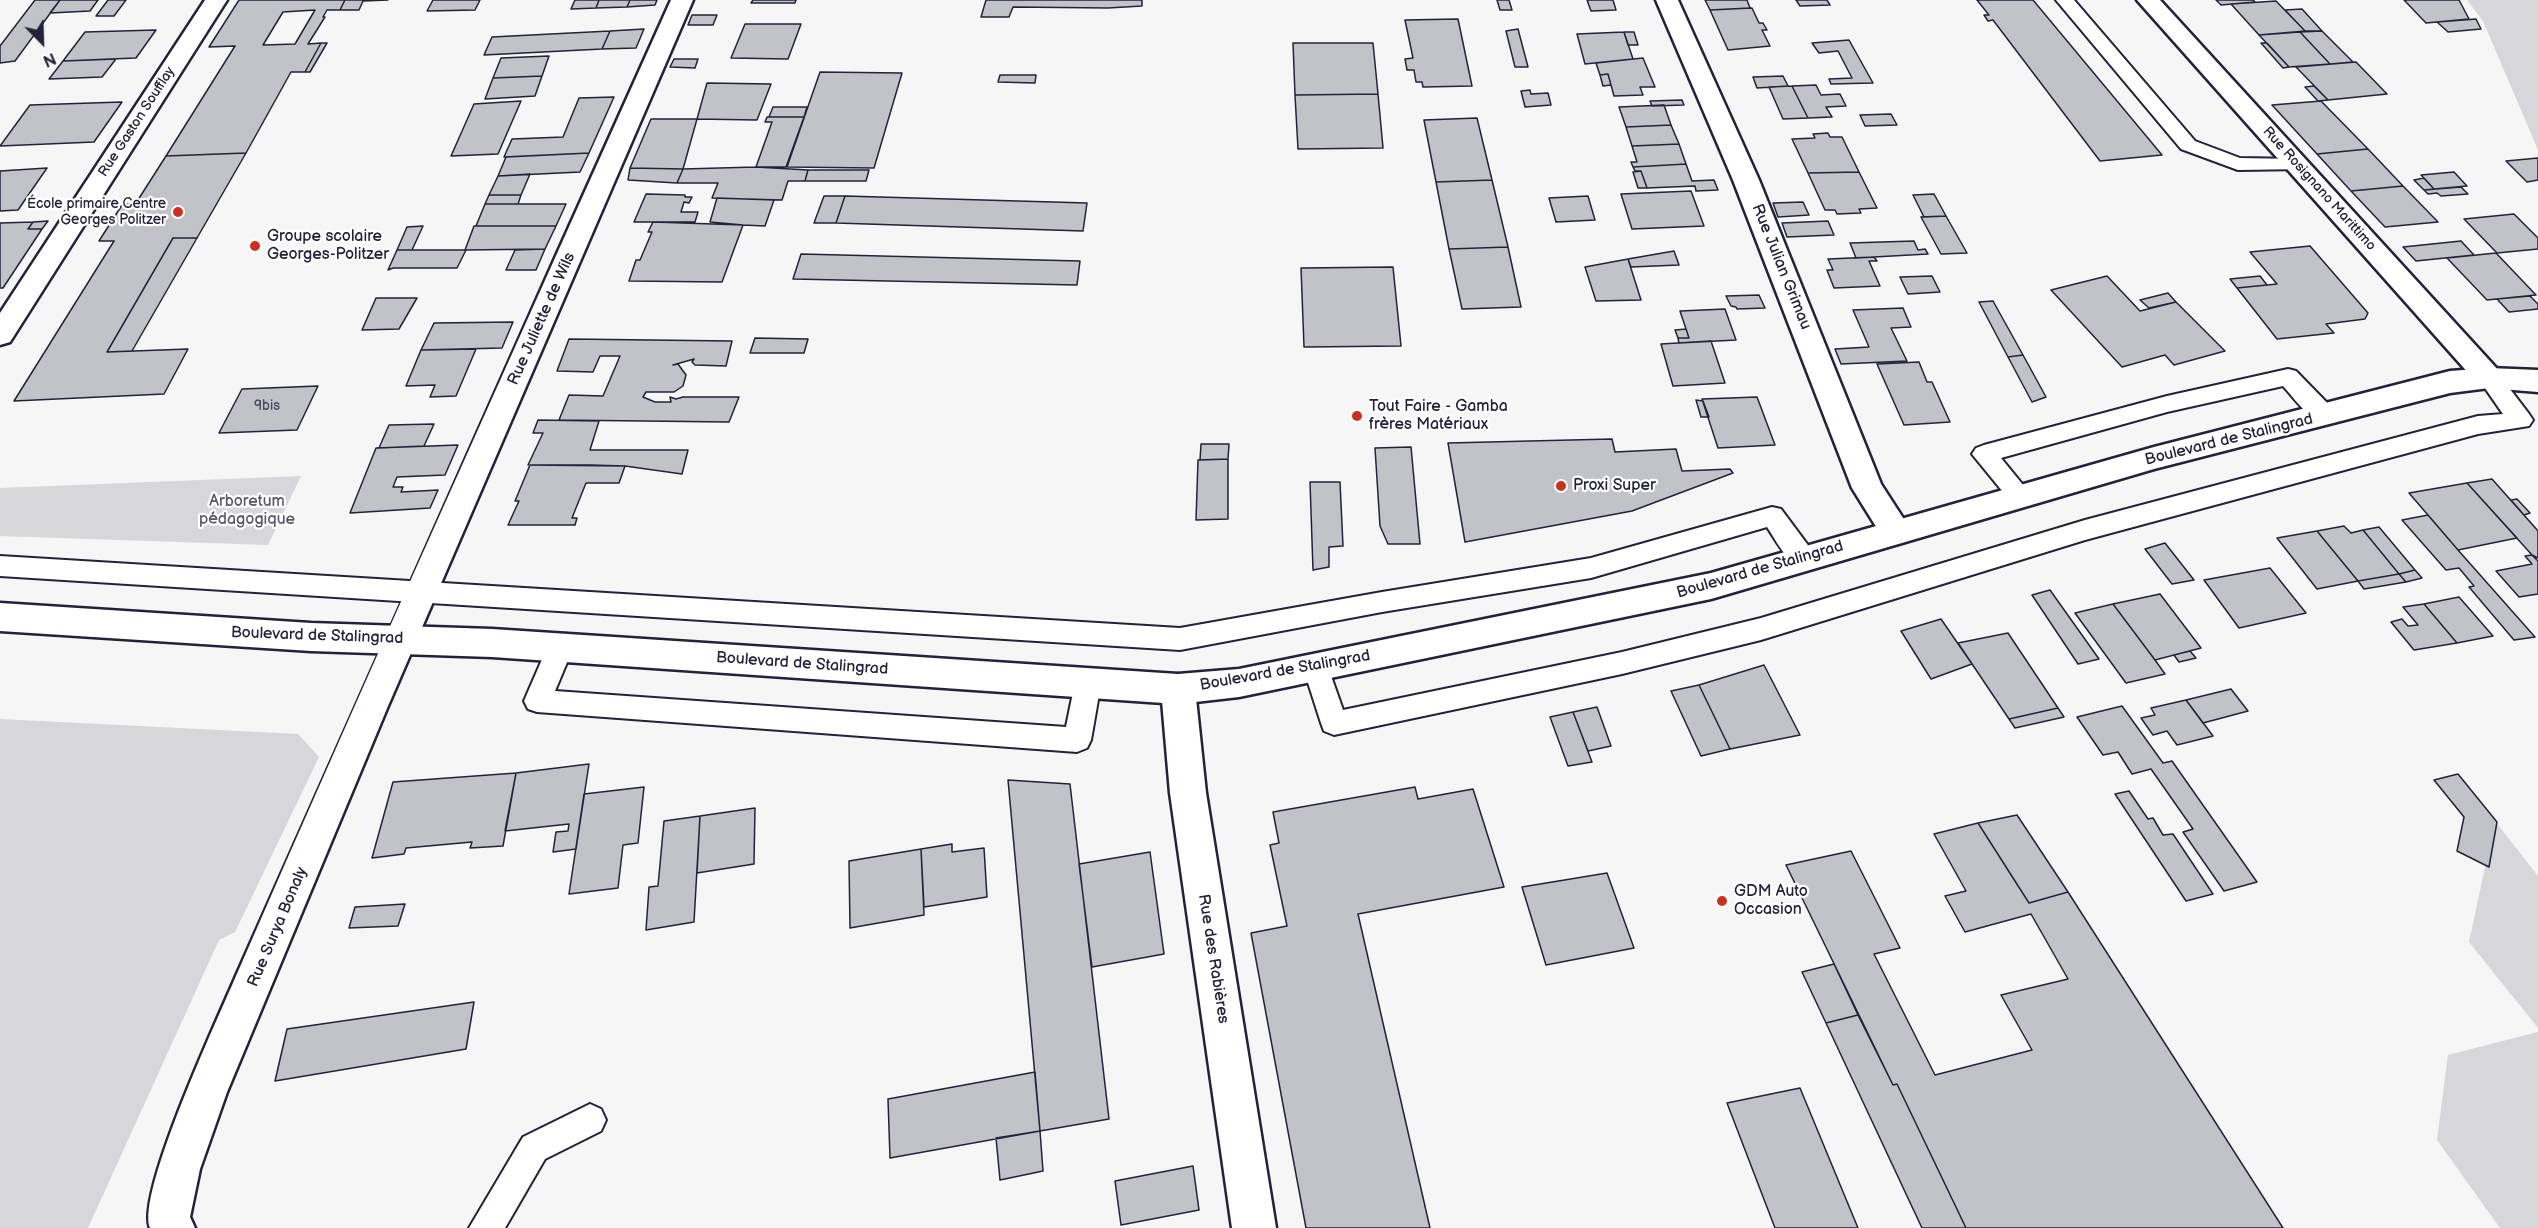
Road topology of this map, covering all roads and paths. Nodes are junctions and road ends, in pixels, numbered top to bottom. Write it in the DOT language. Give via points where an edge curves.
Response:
graph roads {
  1 [pos="216,0"];
  2 [pos="682,0"];
  3 [pos="1667,0"];
  4 [pos="2065,0"];
  5 [pos="2148,0"];
  6 [pos="2299,165"];
  7 [pos="0,335"];
  8 [pos="2489,378"];
  9 [pos="2538,381"];
  10 [pos="2326,416"];
  11 [pos="2020,496"];
  12 [pos="1896,532"];
  13 [pos="1804,559"];
  14 [pos="0,567"];
  15 [pos="422,591"];
  16 [pos="0,617"];
  17 [pos="401,639"];
  18 [pos="560,648"];
  19 [pos="1316,667"];
  20 [pos="1088,683"];
  21 [pos="1178,689"];
  22 [pos="590,1120"];
  23 [pos="170,1224"];
  24 [pos="486,1228"];
  25 [pos="1254,1228"];
  1 -- 7 [label="street, Rue Gaston Soufflay"];
  2 -- 15 [label="street, Rue Juliette de Wils"];
  3 -- 12 [label="street, Rue Julian Grimau" via="1746,180 1867,488"];
  4 -- 6 [label="lane" via="2188,145 2238,164"];
  5 -- 6 [label="street, Rue Rosignano Marittimo"];
  6 -- 8 [label="street, Rue Rosignano Marittimo"];
  8 -- 9 [label="street, Boulevard de Stalingrad"];
  8 -- 10 [label="street, Boulevard de Stalingrad" via="2450,382"];
  8 -- 19 [label="lane" via="2521,420 2478,425 2085,530 1750,632 1334,723"];
  10 -- 11 [label="street, Boulevard de Stalingrad"];
  10 -- 11 [label="lane" via="2288,378 2167,404 1984,454"];
  11 -- 12 [label="street, Boulevard de Stalingrad"];
  12 -- 13 [label="street, Boulevard de Stalingrad"];
  13 -- 15 [label="lane" via="1772,516 1591,568 1180,639"];
  13 -- 19 [label="street, Boulevard de Stalingrad" via="1711,586"];
  14 -- 15 [label="lane"];
  15 -- 17 [label="street, Rue Juliette de Wils"];
  16 -- 17 [label="street, Boulevard de Stalingrad"];
  17 -- 18 [label="street, Boulevard de Stalingrad"];
  17 -- 23 [label="street, Rue Surya Bonaly" via="207,1091 179,1169"];
  18 -- 20 [label="street, Boulevard de Stalingrad"];
  18 -- 20 [label="lane" via="537,701 1077,740"];
  19 -- 21 [label="street, Boulevard de Stalingrad" via="1239,683"];
  20 -- 21 [label="street, Boulevard de Stalingrad"];
  21 -- 25 [label="street, Rue des Rabières" via="1188,793"];
  22 -- 24 [label="lane" via="534,1148"];
}
